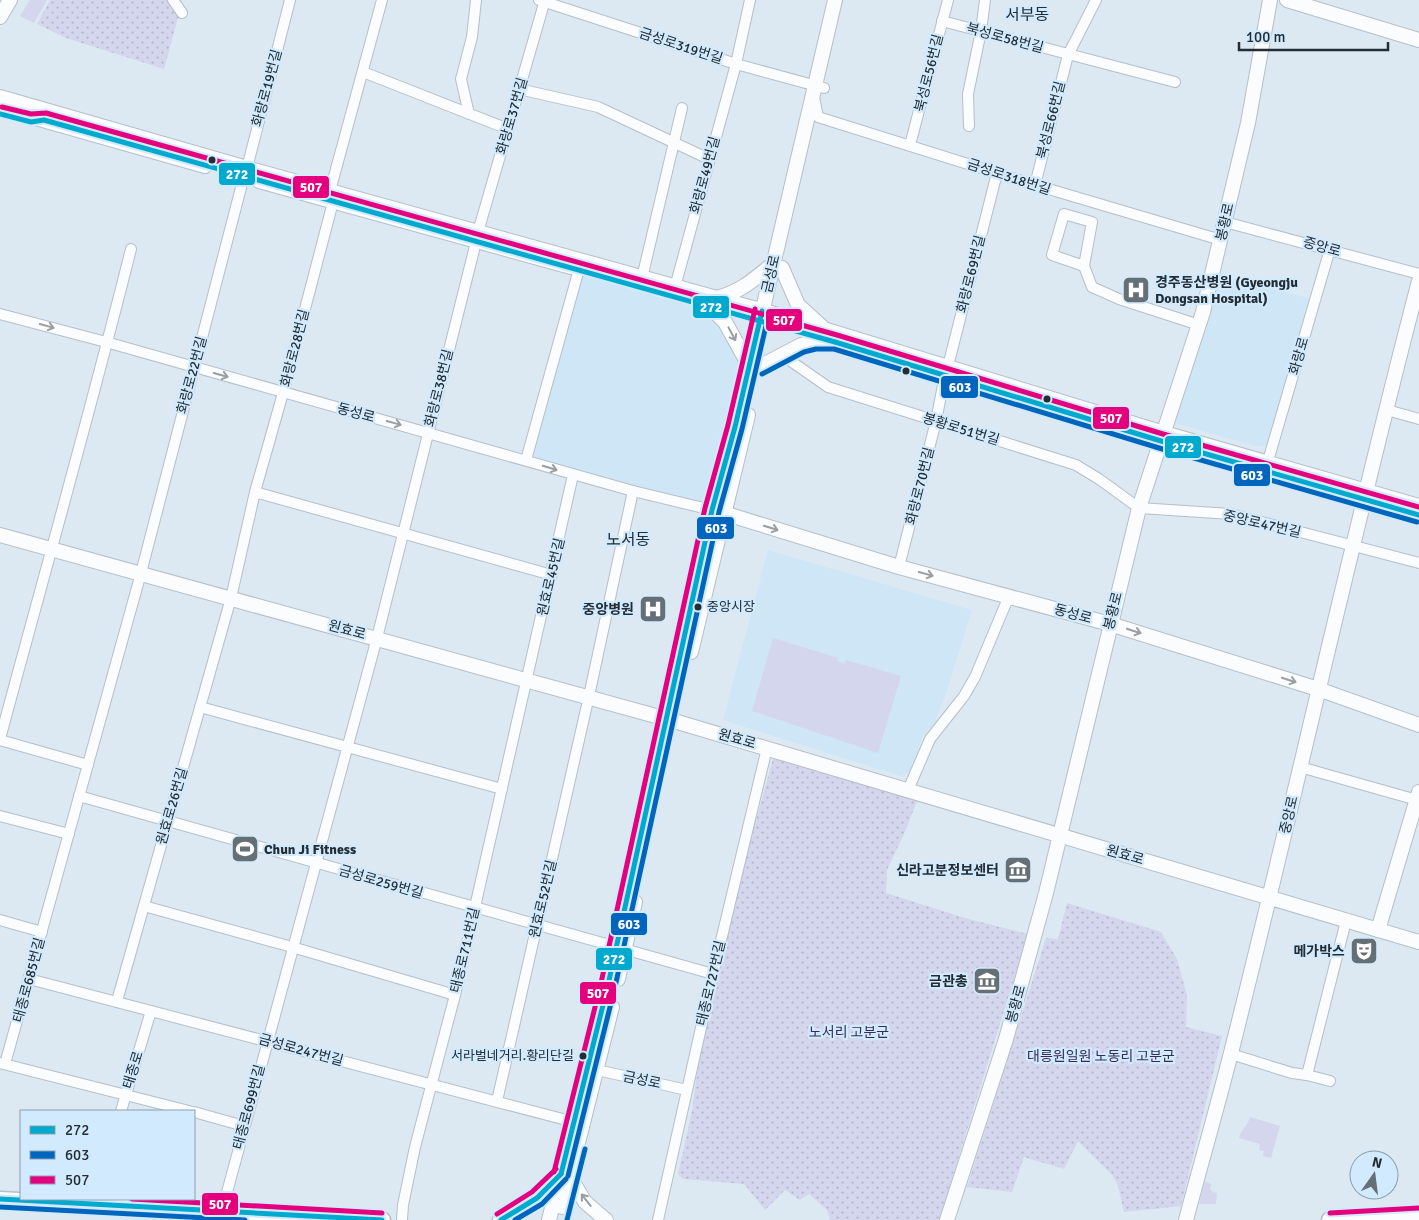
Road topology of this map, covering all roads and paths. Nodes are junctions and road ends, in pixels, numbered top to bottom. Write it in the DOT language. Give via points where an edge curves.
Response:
graph roads {
  1 [pos="10,0"];
  2 [pos="174,0"];
  3 [pos="290,0"];
  4 [pos="382,0"];
  5 [pos="476,0"];
  6 [pos="750,0"];
  7 [pos="835,0"];
  8 [pos="844,0"];
  9 [pos="948,0"];
  10 [pos="985,0"];
  11 [pos="1096,0"];
  12 [pos="1270,0"];
  13 [pos="1288,0"];
  14 [pos="543,1"];
  15 [pos="182,13"];
  16 [pos="0,17"];
  17 [pos="942,21"];
  18 [pos="981,31"];
  19 [pos="1419,40"];
  20 [pos="1068,55"];
  21 [pos="736,64"];
  22 [pos="362,72"];
  23 [pos="1175,82"];
  24 [pos="0,85"];
  25 [pos="520,89"];
  26 [pos="818,89"];
  27 [pos="0,97"];
  28 [pos="34,107"];
  29 [pos="0,108"];
  30 [pos="682,108"];
  31 [pos="0,114"];
  32 [pos="469,114"];
  33 [pos="818,117"];
  34 [pos="44,120"];
  35 [pos="969,126"];
  36 [pos="508,129"];
  37 [pos="674,143"];
  38 [pos="910,145"];
  39 [pos="709,159"];
  40 [pos="245,172"];
  41 [pos="997,173"];
  42 [pos="1035,185"];
  43 [pos="331,196"];
  44 [pos="1225,222"];
  45 [pos="477,237"];
  46 [pos="1221,240"];
  47 [pos="131,249"];
  48 [pos="1330,249"];
  49 [pos="778,266"];
  50 [pos="1084,266"];
  51 [pos="579,270"];
  52 [pos="1419,274"];
  53 [pos="642,278"];
  54 [pos="1419,281"];
  55 [pos="675,287"];
  56 [pos="713,302"];
  57 [pos="0,314"];
  58 [pos="766,317"];
  59 [pos="1199,325"];
  60 [pos="833,337"];
  61 [pos="106,342"];
  62 [pos="782,355"];
  63 [pos="194,367"];
  64 [pos="754,367"];
  65 [pos="946,371"];
  66 [pos="284,393"];
  67 [pos="1387,410"];
  68 [pos="1419,419"];
  69 [pos="936,421"];
  70 [pos="428,432"];
  71 [pos="1162,437"];
  72 [pos="526,460"];
  73 [pos="1266,467"];
  74 [pos="573,475"];
  75 [pos="633,491"];
  76 [pos="256,492"];
  77 [pos="1366,495"];
  78 [pos="1419,506"];
  79 [pos="1139,508"];
  80 [pos="718,512"];
  81 [pos="1419,515"];
  82 [pos="402,533"];
  83 [pos="0,534"];
  84 [pos="1354,545"];
  85 [pos="51,548"];
  86 [pos="1419,563"];
  87 [pos="900,567"];
  88 [pos="141,573"];
  89 [pos="552,575"];
  90 [pos="1009,596"];
  91 [pos="230,598"];
  92 [pos="1110,624"];
  93 [pos="377,638"];
  94 [pos="528,680"];
  95 [pos="1318,689"];
  96 [pos="589,696"];
  97 [pos="200,707"];
  98 [pos="671,719"];
  99 [pos="1419,725"];
  100 [pos="0,739"];
  101 [pos="348,747"];
  102 [pos="767,748"];
  103 [pos="88,765"];
  104 [pos="1300,767"];
  105 [pos="502,789"];
  106 [pos="908,790"];
  107 [pos="79,796"];
  108 [pos="1418,796"];
  109 [pos="0,816"];
  110 [pos="168,821"];
  111 [pos="1414,827"];
  112 [pos="69,834"];
  113 [pos="1060,836"];
  114 [pos="317,863"];
  115 [pos="1270,898"];
  116 [pos="144,906"];
  117 [pos="475,908"];
  118 [pos="0,920"];
  119 [pos="1346,921"];
  120 [pos="537,926"];
  121 [pos="1378,930"];
  122 [pos="42,932"];
  123 [pos="1419,942"];
  124 [pos="292,947"];
  125 [pos="621,948"];
  126 [pos="713,974"];
  127 [pos="29,979"];
  128 [pos="455,995"];
  129 [pos="117,1002"];
  130 [pos="151,1010"];
  131 [pos="266,1041"];
  132 [pos="1231,1054"];
  133 [pos="3,1064"];
  134 [pos="597,1070"];
  135 [pos="1308,1075"];
  136 [pos="1330,1081"];
  137 [pos="431,1085"];
  138 [pos="687,1090"];
  139 [pos="125,1094"];
  140 [pos="497,1101"];
  141 [pos="121,1110"];
  142 [pos="185,1110"];
  143 [pos="195,1112"];
  144 [pos="574,1122"];
  145 [pos="244,1126"];
  146 [pos="566,1176"];
  147 [pos="0,1199"];
  148 [pos="20,1200"];
  149 [pos="33,1200"];
  150 [pos="98,1202"];
  151 [pos="223,1215"];
  152 [pos="1419,1215"];
  153 [pos="382,1220"];
  154 [pos="402,1220"];
  155 [pos="501,1220"];
  156 [pos="549,1220"];
  157 [pos="559,1220"];
  158 [pos="606,1220"];
  159 [pos="658,1220"];
  160 [pos="947,1220"];
  161 [pos="1186,1220"];
  162 [pos="1330,1220"];
  1 -- 16 [label="street"];
  2 -- 15 [label="street"];
  3 -- 40 [label="street, 화랑로19번길"];
  4 -- 22 [label="street"];
  5 -- 32 [label="street" via="462,79"];
  6 -- 21 [label="street, 화랑로49번길"];
  7 -- 26 [label="street, 금성로"];
  8 -- 26 [label="street, 금성로"];
  9 -- 17 [label="street, 북성로56번길"];
  10 -- 18 [label="street"];
  11 -- 20 [label="street, 북성로66번길"];
  12 -- 44 [label="street, 봉황로" via="1248,123"];
  13 -- 19 [label="street"];
  14 -- 21 [label="street, 금성로319번길"];
  14 -- 25 [label="street, 화랑로37번길"];
  17 -- 18 [label="street, 북성로58번길"];
  17 -- 38 [label="street, 북성로56번길"];
  18 -- 20 [label="street, 북성로58번길"];
  18 -- 35 [label="street" via="968,94"];
  20 -- 23 [label="street"];
  20 -- 42 [label="street, 북성로66번길"];
  21 -- 26 [label="street, 금성로319번길"];
  21 -- 39 [label="street, 화랑로49번길"];
  22 -- 32 [label="street"];
  22 -- 43 [label="street"];
  24 -- 28 [label="street" via="6,93"];
  25 -- 36 [label="street, 화랑로37번길"];
  25 -- 37 [label="street" via="598,107"];
  26 -- 33 [label="street, 금성로"];
  26 -- 49 [label="street, 금성로"];
  27 -- 28 [label="street"];
  28 -- 40 [label="street"];
  29 -- 34 [label="street"];
  30 -- 37 [label="street"];
  31 -- 34 [label="street" via="31,122"];
  32 -- 36 [label="street"];
  33 -- 38 [label="street, 금성로318번길"];
  33 -- 49 [label="street, 금성로"];
  34 -- 40 [label="street"];
  36 -- 45 [label="street, 화랑로37번길"];
  37 -- 39 [label="street"];
  37 -- 53 [label="street"];
  38 -- 41 [label="street, 금성로318번길"];
  39 -- 55 [label="street, 화랑로49번길"];
  40 -- 43 [label="street"];
  40 -- 63 [label="street, 화랑로22번길"];
  41 -- 42 [label="street, 금성로318번길"];
  41 -- 65 [label="street, 화랑로69번길"];
  42 -- 46 [label="street, 금성로318번길"];
  43 -- 45 [label="street"];
  43 -- 66 [label="street, 화랑로28번길"];
  44 -- 46 [label="street, 봉황로"];
  44 -- 48 [label="street, 중앙로"];
  45 -- 51 [label="street"];
  45 -- 53 [label="street"];
  45 -- 70 [label="street, 화랑로38번길"];
  46 -- 59 [label="street, 봉황로"];
  47 -- 61 [label="street"];
  48 -- 52 [label="street, 중앙로"];
  48 -- 73 [label="street, 화랑로"];
  49 -- 56 [label="street" via="733,294"];
  49 -- 58 [label="street, 금성로"];
  49 -- 60 [label="street" via="798,305"];
  50 -- 50 [label="street" via="1052,255 1064,214 1092,222"];
  50 -- 59 [label="street" via="1092,288"];
  51 -- 56 [label="street"];
  51 -- 72 [label="street"];
  53 -- 55 [label="street"];
  54 -- 67 [label="street, 중앙로"];
  55 -- 56 [label="street"];
  56 -- 58 [label="street"];
  56 -- 64 [label="street, one-way"];
  57 -- 61 [label="street, 동성로, one-way"];
  58 -- 60 [label="street"];
  58 -- 64 [label="street, 금성로"];
  59 -- 71 [label="street, 봉황로"];
  60 -- 62 [label="street" via="802,344"];
  60 -- 65 [label="street"];
  61 -- 63 [label="street, 동성로"];
  61 -- 85 [label="street"];
  62 -- 64 [label="street"];
  62 -- 69 [label="street, 봉황로51번길" via="828,387"];
  63 -- 66 [label="street, 동성로, one-way"];
  63 -- 88 [label="street, 화랑로22번길"];
  64 -- 80 [label="street, 금성로"];
  65 -- 69 [label="street, 화랑로70번길"];
  65 -- 71 [label="street"];
  66 -- 70 [label="street, 동성로, one-way"];
  66 -- 76 [label="street, 화랑로28번길"];
  67 -- 68 [label="street"];
  67 -- 77 [label="street, 중앙로"];
  69 -- 79 [label="street, 봉황로51번길" via="1076,465"];
  69 -- 87 [label="street, 화랑로70번길"];
  70 -- 72 [label="street, 동성로"];
  70 -- 82 [label="street, 화랑로38번길"];
  71 -- 73 [label="street"];
  71 -- 79 [label="street, 봉황로"];
  72 -- 74 [label="street, 동성로, one-way"];
  73 -- 77 [label="street"];
  74 -- 75 [label="street, 동성로"];
  74 -- 89 [label="street, 원효로45번길"];
  75 -- 80 [label="street, 동성로"];
  75 -- 96 [label="street, 원효로52번길"];
  76 -- 82 [label="street"];
  76 -- 91 [label="street, 화랑로28번길"];
  77 -- 78 [label="street"];
  77 -- 81 [label="street"];
  77 -- 84 [label="street, 중앙로"];
  79 -- 84 [label="street, 중앙로47번길" via="1231,514"];
  79 -- 92 [label="street, 봉황로"];
  80 -- 87 [label="street, 동성로, one-way"];
  80 -- 98 [label="street, 금성로"];
  82 -- 89 [label="street"];
  82 -- 93 [label="street, 화랑로38번길"];
  83 -- 85 [label="street, 원효로"];
  84 -- 86 [label="street, 중앙로47번길"];
  84 -- 95 [label="street, 중앙로"];
  85 -- 88 [label="street, 원효로"];
  85 -- 100 [label="street"];
  87 -- 90 [label="street, 동성로, one-way"];
  88 -- 91 [label="street, 원효로"];
  88 -- 103 [label="street, 태종로685번길"];
  89 -- 94 [label="street, 원효로45번길"];
  90 -- 92 [label="street, 동성로"];
  90 -- 106 [label="street" via="975,677 930,739"];
  91 -- 93 [label="street, 원효로"];
  91 -- 97 [label="street, 원효로26번길"];
  92 -- 95 [label="street, 동성로, one-way"];
  92 -- 113 [label="street, 봉황로"];
  93 -- 94 [label="street, 원효로"];
  93 -- 101 [label="street, 태종로699번길"];
  94 -- 96 [label="street, 원효로"];
  94 -- 105 [label="street, 태종로711번길"];
  95 -- 99 [label="street, 동성로"];
  95 -- 104 [label="street, 중앙로"];
  96 -- 98 [label="street, 원효로"];
  96 -- 120 [label="street, 원효로52번길"];
  97 -- 101 [label="street"];
  97 -- 110 [label="street, 원효로26번길"];
  98 -- 102 [label="street, 원효로"];
  98 -- 125 [label="street, 금성로"];
  100 -- 103 [label="street"];
  101 -- 105 [label="street"];
  101 -- 114 [label="street, 태종로699번길"];
  102 -- 106 [label="street, 원효로"];
  102 -- 126 [label="street, 태종로727번길"];
  103 -- 107 [label="street, 태종로685번길"];
  104 -- 108 [label="street"];
  104 -- 115 [label="street, 중앙로"];
  105 -- 117 [label="street, 태종로711번길"];
  106 -- 113 [label="street, 원효로"];
  107 -- 110 [label="street, 금성로259번길"];
  107 -- 112 [label="street, 태종로685번길"];
  108 -- 111 [label="street"];
  109 -- 112 [label="street"];
  110 -- 114 [label="street, 금성로259번길"];
  110 -- 116 [label="street, 원효로26번길"];
  111 -- 121 [label="street"];
  112 -- 122 [label="street, 태종로685번길"];
  113 -- 115 [label="street, 원효로"];
  113 -- 160 [label="street, 봉황로" via="1006,1039"];
  114 -- 117 [label="street, 금성로259번길"];
  114 -- 124 [label="street, 태종로699번길"];
  115 -- 119 [label="street, 원효로"];
  115 -- 132 [label="street, 중앙로"];
  116 -- 124 [label="street"];
  116 -- 129 [label="street, 원효로26번길"];
  117 -- 120 [label="street, 금성로259번길"];
  117 -- 128 [label="street, 태종로711번길"];
  118 -- 122 [label="street"];
  119 -- 121 [label="street, 원효로"];
  119 -- 135 [label="street"];
  120 -- 125 [label="street, 금성로259번길"];
  120 -- 140 [label="street, 원효로52번길"];
  121 -- 123 [label="street, 원효로"];
  122 -- 127 [label="street, 태종로685번길"];
  124 -- 128 [label="street"];
  124 -- 131 [label="street, 태종로699번길"];
  125 -- 126 [label="street"];
  125 -- 134 [label="street, 금성로"];
  125 -- 144 [label="street, 금성로"];
  126 -- 138 [label="street, 태종로727번길"];
  127 -- 129 [label="street, 금성로247번길"];
  127 -- 133 [label="street, 태종로685번길"];
  128 -- 137 [label="street, 태종로711번길"];
  129 -- 130 [label="street, 금성로247번길"];
  130 -- 131 [label="street, 금성로247번길"];
  130 -- 139 [label="street, 태종로"];
  131 -- 137 [label="street, 금성로247번길"];
  131 -- 145 [label="street, 태종로699번길"];
  132 -- 135 [label="street"];
  132 -- 161 [label="street, 중앙로"];
  133 -- 139 [label="street, 태종로685번길"];
  134 -- 138 [label="street, 금성로"];
  134 -- 146 [label="street, 금성로"];
  135 -- 136 [label="street"];
  137 -- 140 [label="street, 금성로247번길"];
  137 -- 154 [label="street, 태종로711번길" via="402,1205"];
  138 -- 159 [label="street, 태종로727번길"];
  139 -- 141 [label="street"];
  139 -- 142 [label="street, 태종로"];
  140 -- 144 [label="street, 금성로247번길"];
  143 -- 145 [label="street"];
  144 -- 146 [label="street, 금성로"];
  145 -- 151 [label="street, 태종로699번길"];
  146 -- 155 [label="main road"];
  146 -- 156 [label="street, 금성로"];
  146 -- 157 [label="street, 금성로"];
  158 -- 146 [label="street, one-way" via="585,1202"];
  147 -- 148 [label="main road"];
  149 -- 150 [label="main road"];
  150 -- 151 [label="main road"];
  151 -- 153 [label="main road"];
  152 -- 162 [label="main road"];
}
